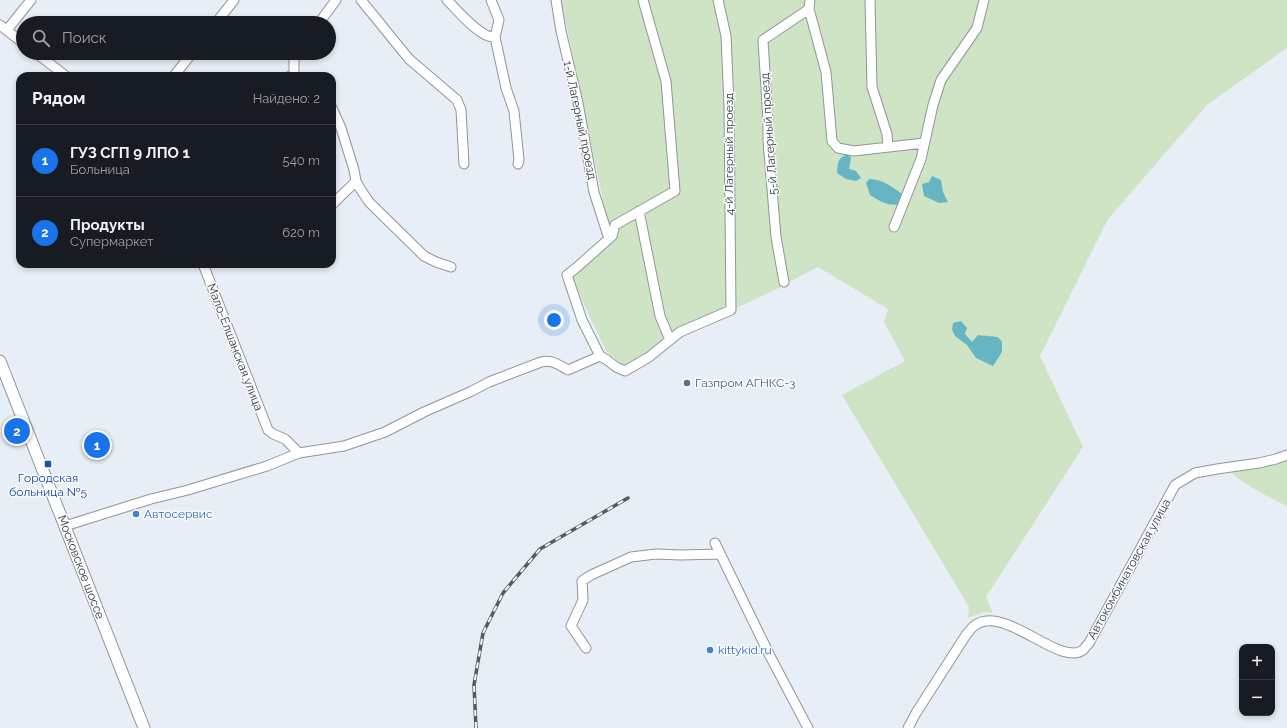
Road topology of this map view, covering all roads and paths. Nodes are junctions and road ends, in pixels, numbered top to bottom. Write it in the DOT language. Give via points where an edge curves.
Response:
graph roads {
  1 [pos="31,0"];
  2 [pos="234,0"];
  3 [pos="336,0"];
  4 [pos="361,0"];
  5 [pos="447,0"];
  6 [pos="492,0"];
  7 [pos="556,0"];
  8 [pos="642,0"];
  9 [pos="718,0"];
  10 [pos="870,0"];
  11 [pos="984,0"];
  12 [pos="810,5"];
  13 [pos="221,16"];
  14 [pos="323,16"];
  15 [pos="3,28"];
  16 [pos="495,37"];
  17 [pos="16,38"];
  18 [pos="45,60"];
  19 [pos="187,60"];
  20 [pos="294,60"];
  21 [pos="61,72"];
  22 [pos="177,72"];
  23 [pos="295,72"];
  24 [pos="336,117"];
  25 [pos="924,143"];
  26 [pos="888,147"];
  27 [pos="464,164"];
  28 [pos="518,164"];
  29 [pos="356,181"];
  30 [pos="336,201"];
  31 [pos="639,211"];
  32 [pos="894,227"];
  33 [pos="609,239"];
  34 [pos="452,267"];
  35 [pos="205,268"];
  36 [pos="784,282"];
  37 [pos="670,340"];
  38 [pos="600,356"];
  39 [pos="0,362"];
  40 [pos="299,453"];
  41 [pos="1287,455"];
  42 [pos="65,526"];
  43 [pos="715,543"];
  44 [pos="720,554"];
  45 [pos="586,648"];
  46 [pos="144,728"];
  47 [pos="808,728"];
  48 [pos="908,728"];
  1 -- 15 [label="street"];
  2 -- 13 [label="street"];
  3 -- 14 [label="street"];
  4 -- 27 [label="street" via="409,59 457,100 461,110"];
  5 -- 16 [label="street" via="479,32"];
  6 -- 16 [label="street" via="499,20"];
  7 -- 33 [label="street, 1-й Лагерный проезд" via="594,192"];
  8 -- 31 [label="street" via="666,81 675,191"];
  9 -- 37 [label="street, 4-й Лагерный проезд" via="726,36 729,98 731,310 680,332"];
  10 -- 26 [label="street" via="872,87 887,134"];
  11 -- 25 [label="street" via="977,28 942,80 932,105"];
  12 -- 26 [label="street" via="826,72 832,141 838,148 854,151"];
  12 -- 36 [label="street, 5-й Лагерный проезд" via="763,40 776,237"];
  15 -- 17 [label="street"];
  16 -- 28 [label="street" via="506,88 514,111"];
  18 -- 21 [label="street"];
  19 -- 22 [label="street"];
  20 -- 23 [label="street"];
  24 -- 29 [label="street"];
  25 -- 26 [label="street"];
  25 -- 32 [label="street" via="921,159"];
  29 -- 30 [label="street"];
  29 -- 34 [label="street" via="369,202 416,249 424,256"];
  31 -- 33 [label="street" via="615,225"];
  31 -- 37 [label="street" via="660,316"];
  33 -- 38 [label="street" via="567,275 582,320"];
  35 -- 40 [label="street, Мало-Елшанская улица" via="268,430 285,439"];
  37 -- 38 [label="street" via="625,370"];
  38 -- 40 [label="street" via="568,370 546,360 489,382 385,432 344,446"];
  39 -- 42 [label="main road, Московское шоссе"];
  40 -- 42 [label="street" via="267,466"];
  41 -- 48 [label="street, Автокомбинатовская улица" via="1259,463 1195,473 1175,485 1097,629 1082,651 1060,650 998,621 984,621 975,625"];
  42 -- 46 [label="main road, Московское шоссе"];
  43 -- 44 [label="street"];
  44 -- 45 [label="street" via="656,554 631,557 582,581 583,600 571,626"];
  44 -- 47 [label="street"];
}
